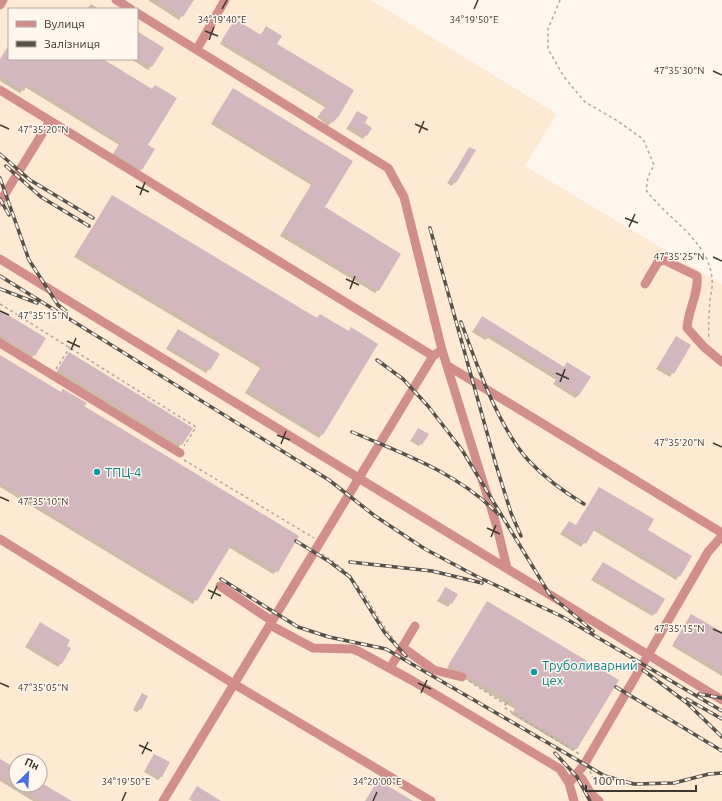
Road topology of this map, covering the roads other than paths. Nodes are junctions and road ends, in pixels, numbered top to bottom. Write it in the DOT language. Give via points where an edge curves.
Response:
graph roads {
  1 [pos="3,0"];
  2 [pos="116,0"];
  3 [pos="225,0"];
  4 [pos="0,5"];
  5 [pos="129,8"];
  6 [pos="138,14"];
  7 [pos="197,49"];
  8 [pos="0,90"];
  9 [pos="50,121"];
  10 [pos="0,202"];
  11 [pos="0,259"];
  12 [pos="645,284"];
  13 [pos="0,342"];
  14 [pos="442,350"];
  15 [pos="433,356"];
  16 [pos="722,362"];
  17 [pos="448,366"];
  18 [pos="180,453"];
  19 [pos="360,478"];
  20 [pos="722,535"];
  21 [pos="0,539"];
  22 [pos="507,568"];
  23 [pos="220,586"];
  24 [pos="271,623"];
  25 [pos="415,626"];
  26 [pos="402,647"];
  27 [pos="649,655"];
  28 [pos="390,668"];
  29 [pos="462,677"];
  30 [pos="234,684"];
  31 [pos="722,700"];
  32 [pos="577,773"];
  33 [pos="569,783"];
  34 [pos="163,801"];
  35 [pos="431,801"];
  36 [pos="574,801"];
  37 [pos="599,801"];
  1 -- 4 [label="lane"];
  2 -- 5 [label="lane"];
  3 -- 7 [label="lane"];
  6 -- 7 [label="lane"];
  7 -- 14 [label="lane" via="388,168 404,197"];
  8 -- 9 [label="lane"];
  9 -- 10 [label="lane"];
  9 -- 15 [label="lane"];
  11 -- 19 [label="lane"];
  12 -- 16 [label="lane" via="658,262 664,260 696,276 698,285 687,328"];
  13 -- 18 [label="lane"];
  14 -- 15 [label="lane"];
  14 -- 17 [label="lane"];
  15 -- 19 [label="lane"];
  17 -- 20 [label="lane"];
  17 -- 22 [label="lane"];
  19 -- 22 [label="lane"];
  19 -- 24 [label="lane"];
  20 -- 27 [label="lane" via="708,552"];
  21 -- 30 [label="lane"];
  22 -- 27 [label="lane"];
  23 -- 24 [label="lane"];
  24 -- 28 [label="lane" via="313,648 354,649"];
  24 -- 30 [label="lane"];
  25 -- 26 [label="lane"];
  26 -- 28 [label="lane"];
  26 -- 29 [label="lane" via="434,670"];
  27 -- 31 [label="lane"];
  27 -- 32 [label="lane"];
  28 -- 33 [label="lane" via="560,769"];
  30 -- 34 [label="lane"];
  30 -- 35 [label="lane"];
  32 -- 33 [label="lane"];
  32 -- 37 [label="lane" via="583,779 589,794"];
  33 -- 36 [label="lane"];
}
